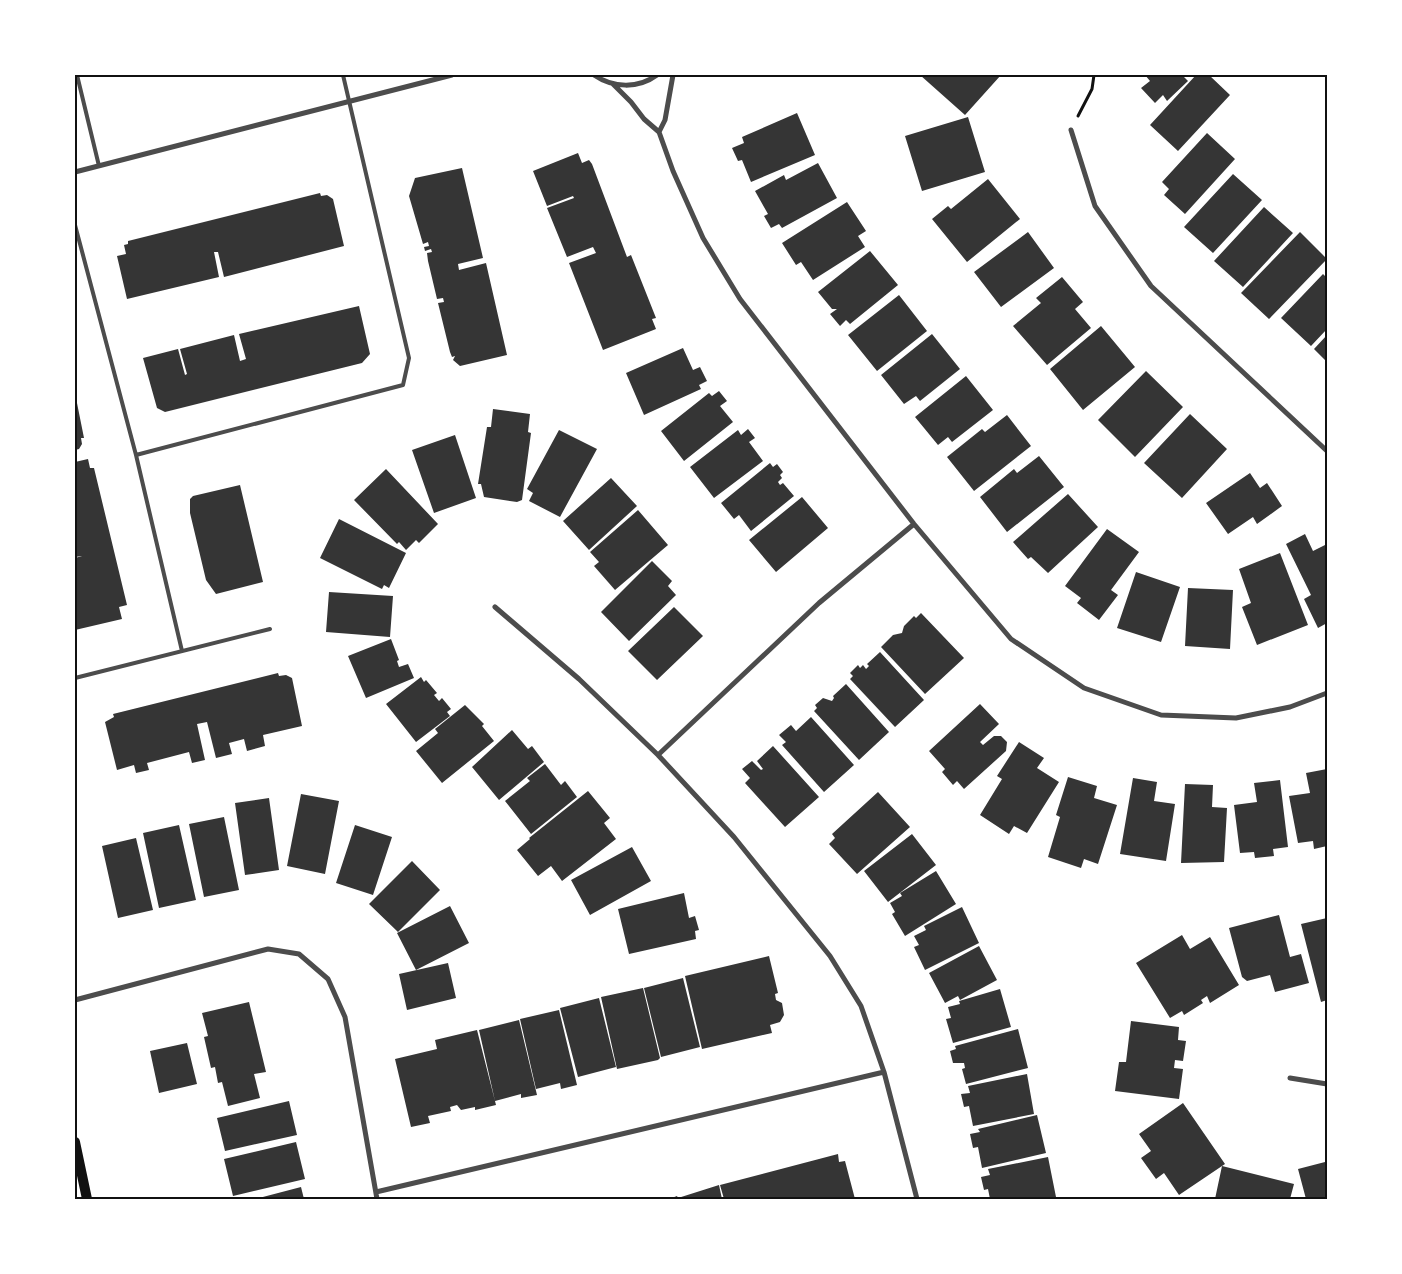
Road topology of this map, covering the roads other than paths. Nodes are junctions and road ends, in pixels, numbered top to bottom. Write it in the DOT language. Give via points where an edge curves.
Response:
graph roads {
  1 [pos="77,75"];
  2 [pos="343,75"];
  3 [pos="452,75"];
  4 [pos="588,75"];
  5 [pos="657,75"];
  6 [pos="672,75"];
  7 [pos="595,76"];
  8 [pos="613,84"];
  9 [pos="350,100"];
  10 [pos="1071,130"];
  11 [pos="659,132"];
  12 [pos="99,166"];
  13 [pos="75,172"];
  14 [pos="75,225"];
  15 [pos="1327,451"];
  16 [pos="136,455"];
  17 [pos="914,524"];
  18 [pos="494,607"];
  19 [pos="270,629"];
  20 [pos="182,651"];
  21 [pos="75,678"];
  22 [pos="1327,693"];
  23 [pos="658,755"];
  24 [pos="75,1000"];
  25 [pos="884,1072"];
  26 [pos="1290,1078"];
  27 [pos="1327,1084"];
  28 [pos="75,1142"];
  29 [pos="376,1192"];
  30 [pos="88,1199"];
  31 [pos="377,1199"];
  32 [pos="917,1199"];
  1 -- 12 [label="lane"];
  2 -- 9 [label="lane"];
  3 -- 9 [label="street"];
  4 -- 7 [label="street"];
  5 -- 8 [label="street" via="632,86"];
  6 -- 11 [label="street"];
  7 -- 8 [label="street"];
  8 -- 11 [label="street"];
  9 -- 12 [label="street"];
  9 -- 16 [label="lane" via="409,358 403,385"];
  10 -- 15 [label="street" via="1095,206 1151,286"];
  11 -- 17 [label="street" via="703,238 740,299"];
  12 -- 13 [label="street"];
  14 -- 16 [label="lane"];
  16 -- 20 [label="lane"];
  17 -- 22 [label="street" via="1011,639 1084,688 1162,715 1236,718 1290,708"];
  17 -- 23 [label="street" via="819,603"];
  18 -- 23 [label="street" via="580,680"];
  19 -- 20 [label="lane"];
  20 -- 21 [label="lane"];
  23 -- 25 [label="street" via="734,837 830,956 861,1006"];
  24 -- 29 [label="street" via="268,949 299,954 328,979 345,1018"];
  25 -- 29 [label="street"];
  25 -- 32 [label="street"];
  26 -- 27 [label="street"];
  28 -- 30 [label="main road"];
  29 -- 31 [label="street"];
}
